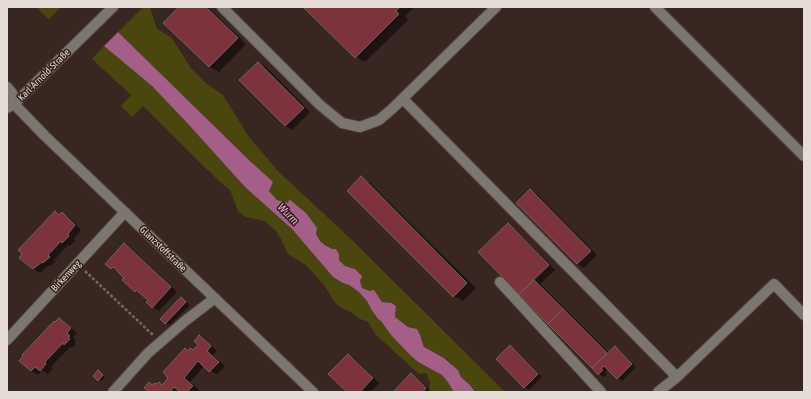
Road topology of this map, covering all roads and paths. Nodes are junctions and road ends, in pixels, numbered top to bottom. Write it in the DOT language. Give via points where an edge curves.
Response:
graph roads {
  1 [pos="113,7"];
  2 [pos="222,7"];
  3 [pos="496,7"];
  4 [pos="655,7"];
  5 [pos="7,87"];
  6 [pos="403,99"];
  7 [pos="11,106"];
  8 [pos="804,156"];
  9 [pos="125,212"];
  10 [pos="78,264"];
  11 [pos="500,282"];
  12 [pos="215,298"];
  13 [pos="804,315"];
  14 [pos="7,340"];
  15 [pos="160,342"];
  16 [pos="677,377"];
  17 [pos="113,392"];
  18 [pos="313,392"];
  19 [pos="601,392"];
  20 [pos="658,392"];
  1 -- 7 [label="street, Karl-Arnold-Straße"];
  2 -- 6 [label="street" via="320,105 342,123 360,127 380,120"];
  3 -- 6 [label="street"];
  4 -- 8 [label="street"];
  5 -- 7 [label="street" via="12,94"];
  6 -- 16 [label="street"];
  7 -- 9 [label="street, Glanzstoffstraße"];
  9 -- 10 [label="street, Birkenweg"];
  9 -- 12 [label="street, Glanzstoffstraße"];
  10 -- 14 [label="street, Birkenweg"];
  10 -- 15 [label="path"];
  11 -- 19 [label="street"];
  12 -- 15 [label="street"];
  12 -- 18 [label="street, Glanzstoffstraße"];
  13 -- 16 [label="street" via="774,284"];
  15 -- 17 [label="street"];
  16 -- 20 [label="street"];
}
